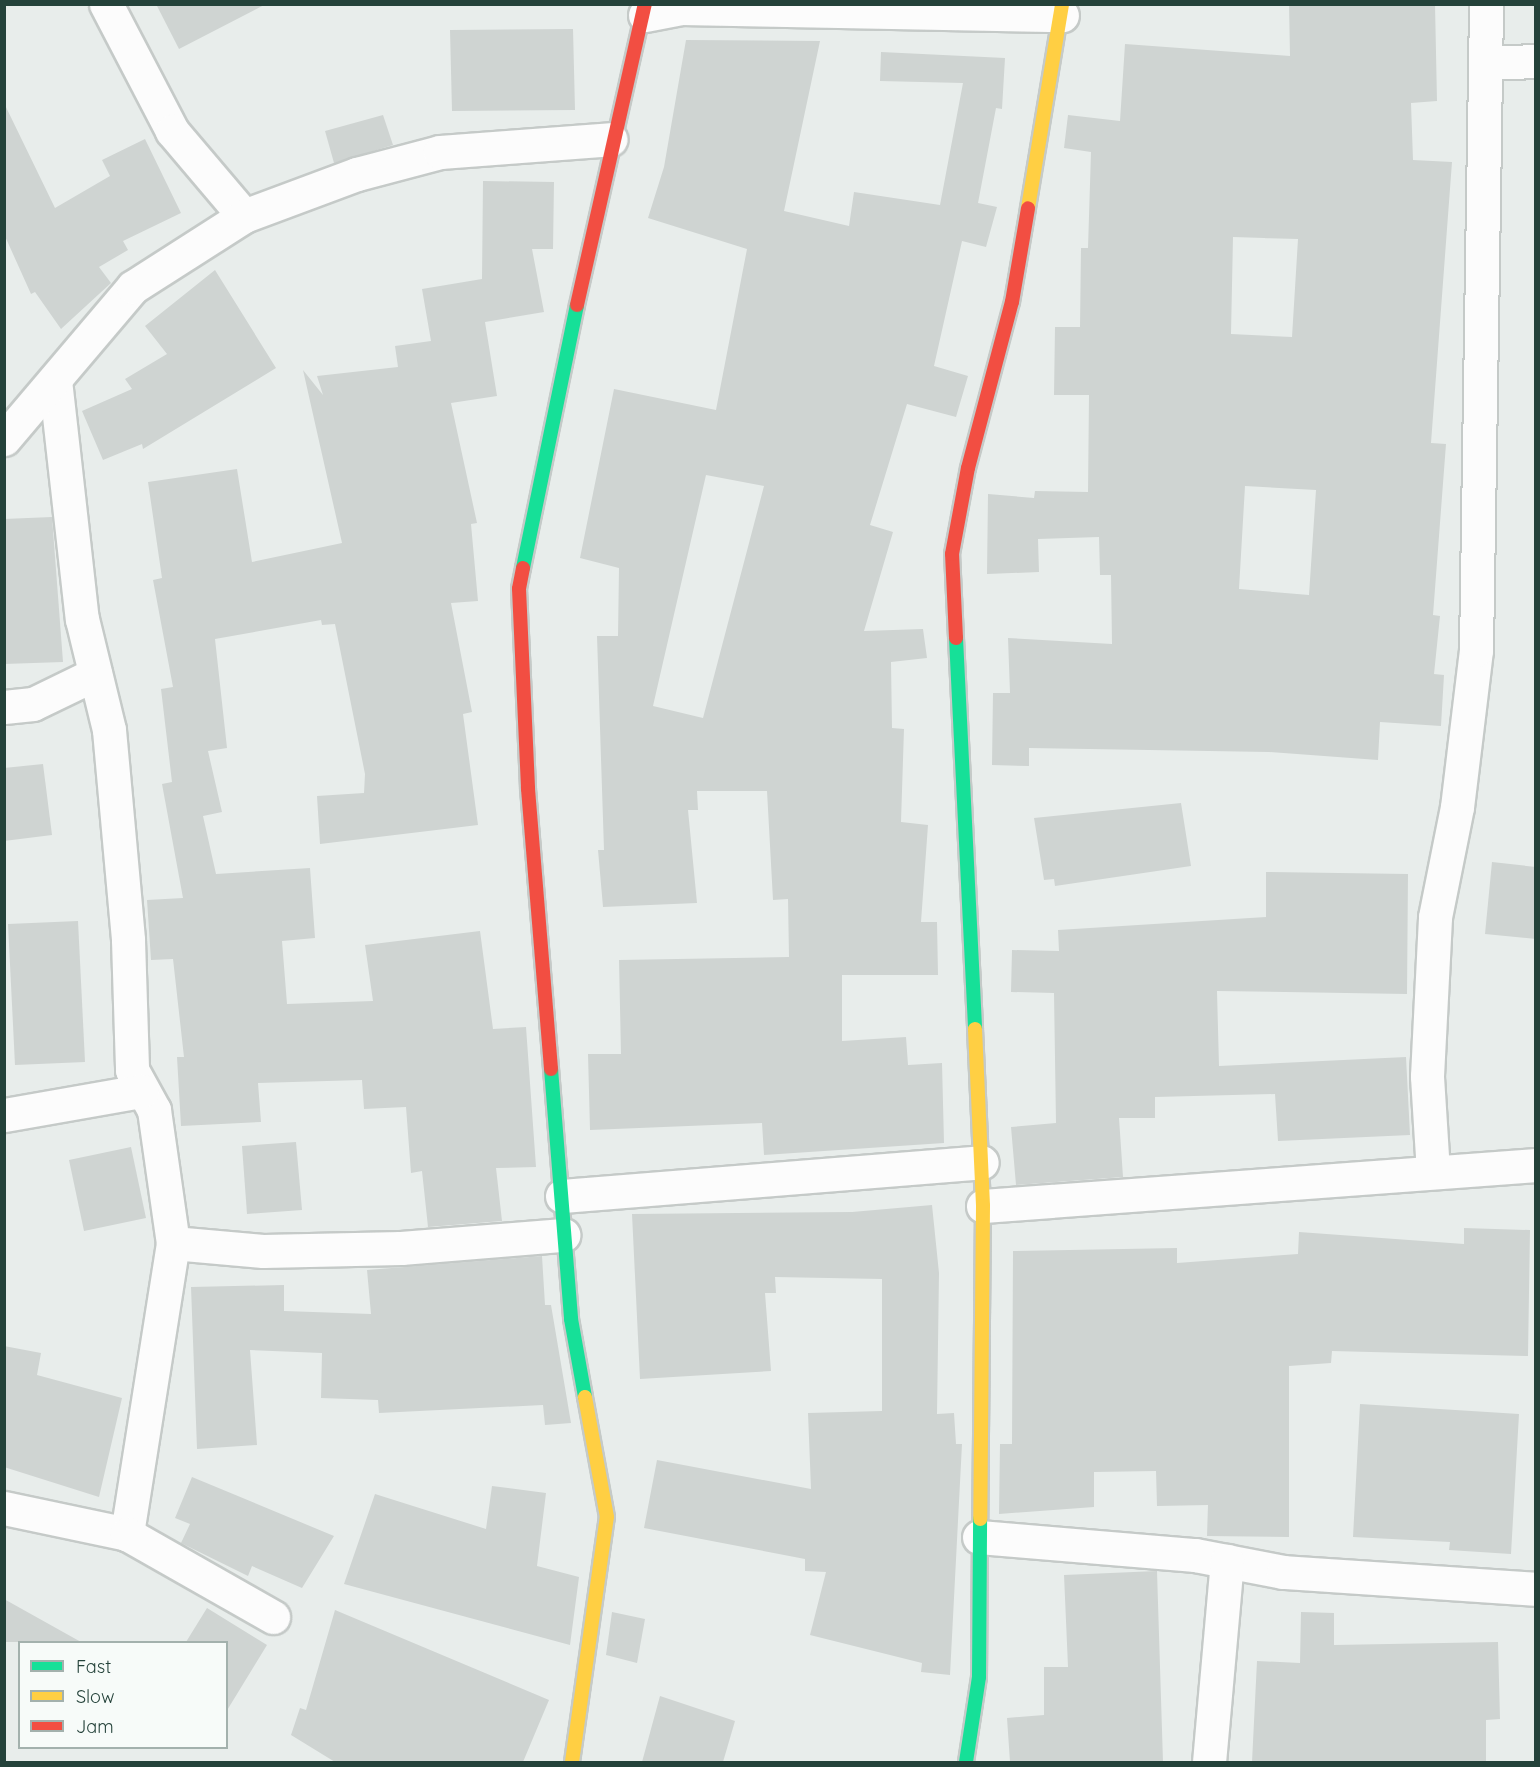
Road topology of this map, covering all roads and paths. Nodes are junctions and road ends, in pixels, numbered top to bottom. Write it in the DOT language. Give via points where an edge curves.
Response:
graph roads {
  1 [pos="106,4"];
  2 [pos="1486,4"];
  3 [pos="645,10"];
  4 [pos="1062,10"];
  5 [pos="1536,61"];
  6 [pos="1486,63"];
  7 [pos="611,139"];
  8 [pos="244,216"];
  9 [pos="55,380"];
  10 [pos="4,439"];
  11 [pos="95,674"];
  12 [pos="4,707"];
  13 [pos="142,1091"];
  14 [pos="4,1115"];
  15 [pos="982,1162"];
  16 [pos="1536,1165"];
  17 [pos="1433,1172"];
  18 [pos="562,1196"];
  19 [pos="983,1206"];
  20 [pos="563,1234"];
  21 [pos="173,1243"];
  22 [pos="4,1508"];
  23 [pos="127,1534"];
  24 [pos="979,1537"];
  25 [pos="1227,1561"];
  26 [pos="1536,1589"];
  27 [pos="273,1617"];
  28 [pos="572,1762"];
  29 [pos="966,1762"];
  30 [pos="1209,1762"];
  1 -- 8 [label="street" via="172,131"];
  2 -- 6 [label="street"];
  3 -- 4 [label="street"];
  3 -- 7 [label="street"];
  4 -- 15 [label="street" via="1012,302 968,468 952,554"];
  5 -- 6 [label="street"];
  6 -- 17 [label="street" via="1476,650 1457,807 1435,917 1427,1076"];
  7 -- 8 [label="street" via="440,152 357,174"];
  7 -- 18 [label="street" via="519,589 528,789"];
  8 -- 9 [label="street" via="133,287"];
  9 -- 10 [label="street"];
  9 -- 11 [label="street" via="82,619"];
  11 -- 12 [label="street" via="33,704"];
  11 -- 13 [label="street" via="109,730 128,940 132,1070"];
  13 -- 14 [label="street"];
  13 -- 21 [label="street" via="154,1110"];
  15 -- 18 [label="street"];
  15 -- 19 [label="street"];
  16 -- 17 [label="street"];
  17 -- 19 [label="street"];
  18 -- 20 [label="street"];
  19 -- 24 [label="street"];
  20 -- 21 [label="street" via="401,1248 263,1251"];
  20 -- 28 [label="street" via="571,1320 607,1517"];
  21 -- 23 [label="street"];
  22 -- 23 [label="street"];
  23 -- 27 [label="street"];
  24 -- 25 [label="street"];
  24 -- 29 [label="street" via="979,1677"];
  25 -- 26 [label="street" via="1283,1572"];
  25 -- 30 [label="street"];
}
